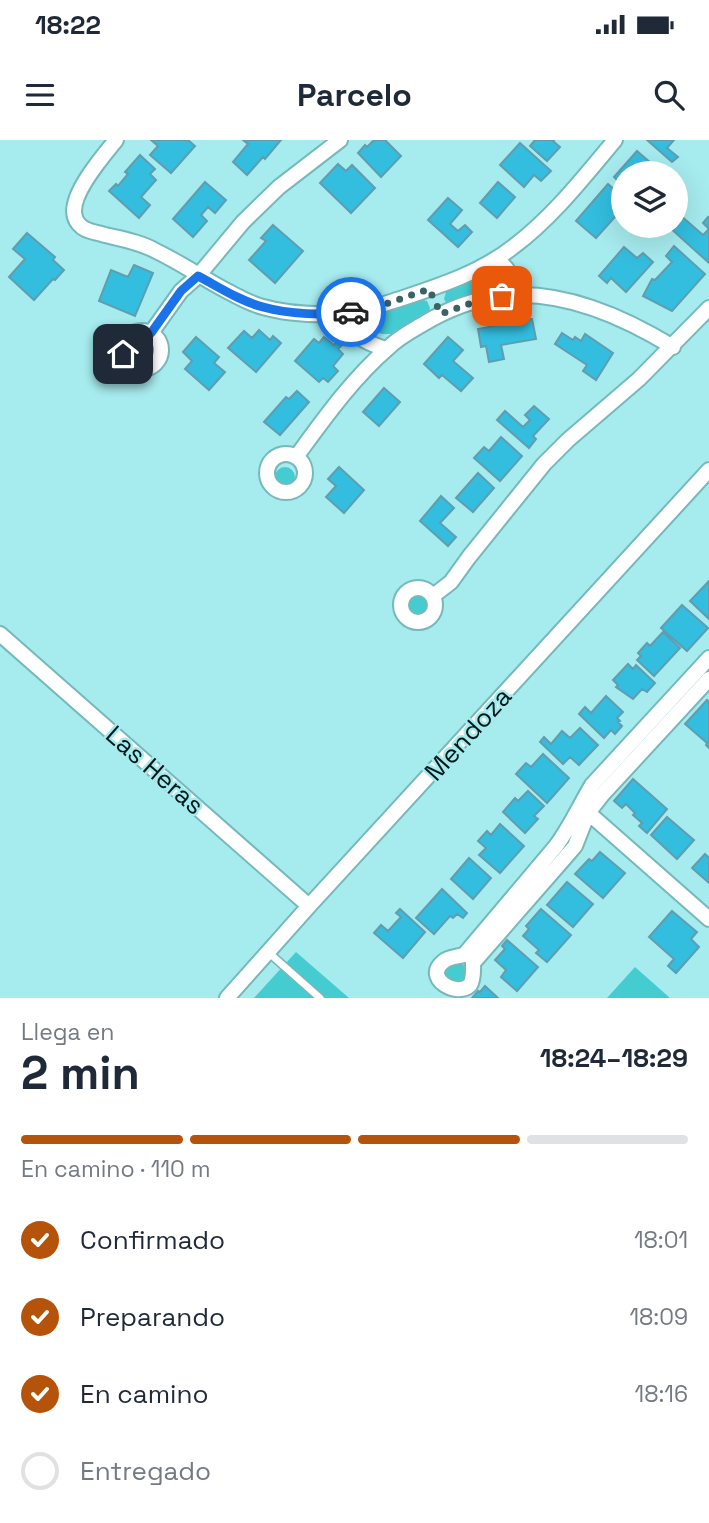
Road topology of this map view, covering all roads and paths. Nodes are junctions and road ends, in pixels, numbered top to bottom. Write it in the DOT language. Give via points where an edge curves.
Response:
graph roads {
  1 [pos="116,140"];
  2 [pos="340,140"];
  3 [pos="615,140"];
  4 [pos="497,259"];
  5 [pos="198,276"];
  6 [pos="429,289"];
  7 [pos="523,296"];
  8 [pos="709,308"];
  9 [pos="342,314"];
  10 [pos="441,314"];
  11 [pos="151,333"];
  12 [pos="673,346"];
  13 [pos="386,349"];
  14 [pos="296,457"];
  15 [pos="709,470"];
  16 [pos="433,596"];
  17 [pos="0,634"];
  18 [pos="707,664"];
  19 [pos="709,679"];
  20 [pos="584,809"];
  21 [pos="309,906"];
  22 [pos="709,919"];
  23 [pos="268,953"];
  24 [pos="228,998"];
  25 [pos="320,998"];
  1 -- 5 [label="street" via="79,191 74,217 87,230 154,250"];
  2 -- 5 [label="street" via="279,187"];
  3 -- 4 [label="street" via="545,218"];
  4 -- 6 [label="street"];
  4 -- 7 [label="street"];
  5 -- 9 [label="street" via="263,307"];
  5 -- 11 [label="street" via="181,291"];
  6 -- 9 [label="street"];
  6 -- 10 [label="street"];
  7 -- 10 [label="street" via="474,302"];
  7 -- 12 [label="street" via="545,296 617,317"];
  8 -- 12 [label="street"];
  9 -- 13 [label="street" via="361,339"];
  10 -- 13 [label="street"];
  12 -- 16 [label="street" via="552,456 451,582"];
  13 -- 14 [label="street" via="351,385"];
  15 -- 21 [label="street, Mendoza"];
  17 -- 21 [label="street, Las Heras"];
  18 -- 20 [label="street" via="592,785"];
  19 -- 20 [label="street"];
  20 -- 20 [label="street" via="464,955 442,962 437,975 443,988 457,993 470,986 473,963 575,846"];
  20 -- 22 [label="street"];
  21 -- 23 [label="street, Mendoza"];
  23 -- 24 [label="street, Mendoza"];
  23 -- 25 [label="lane"];
}
